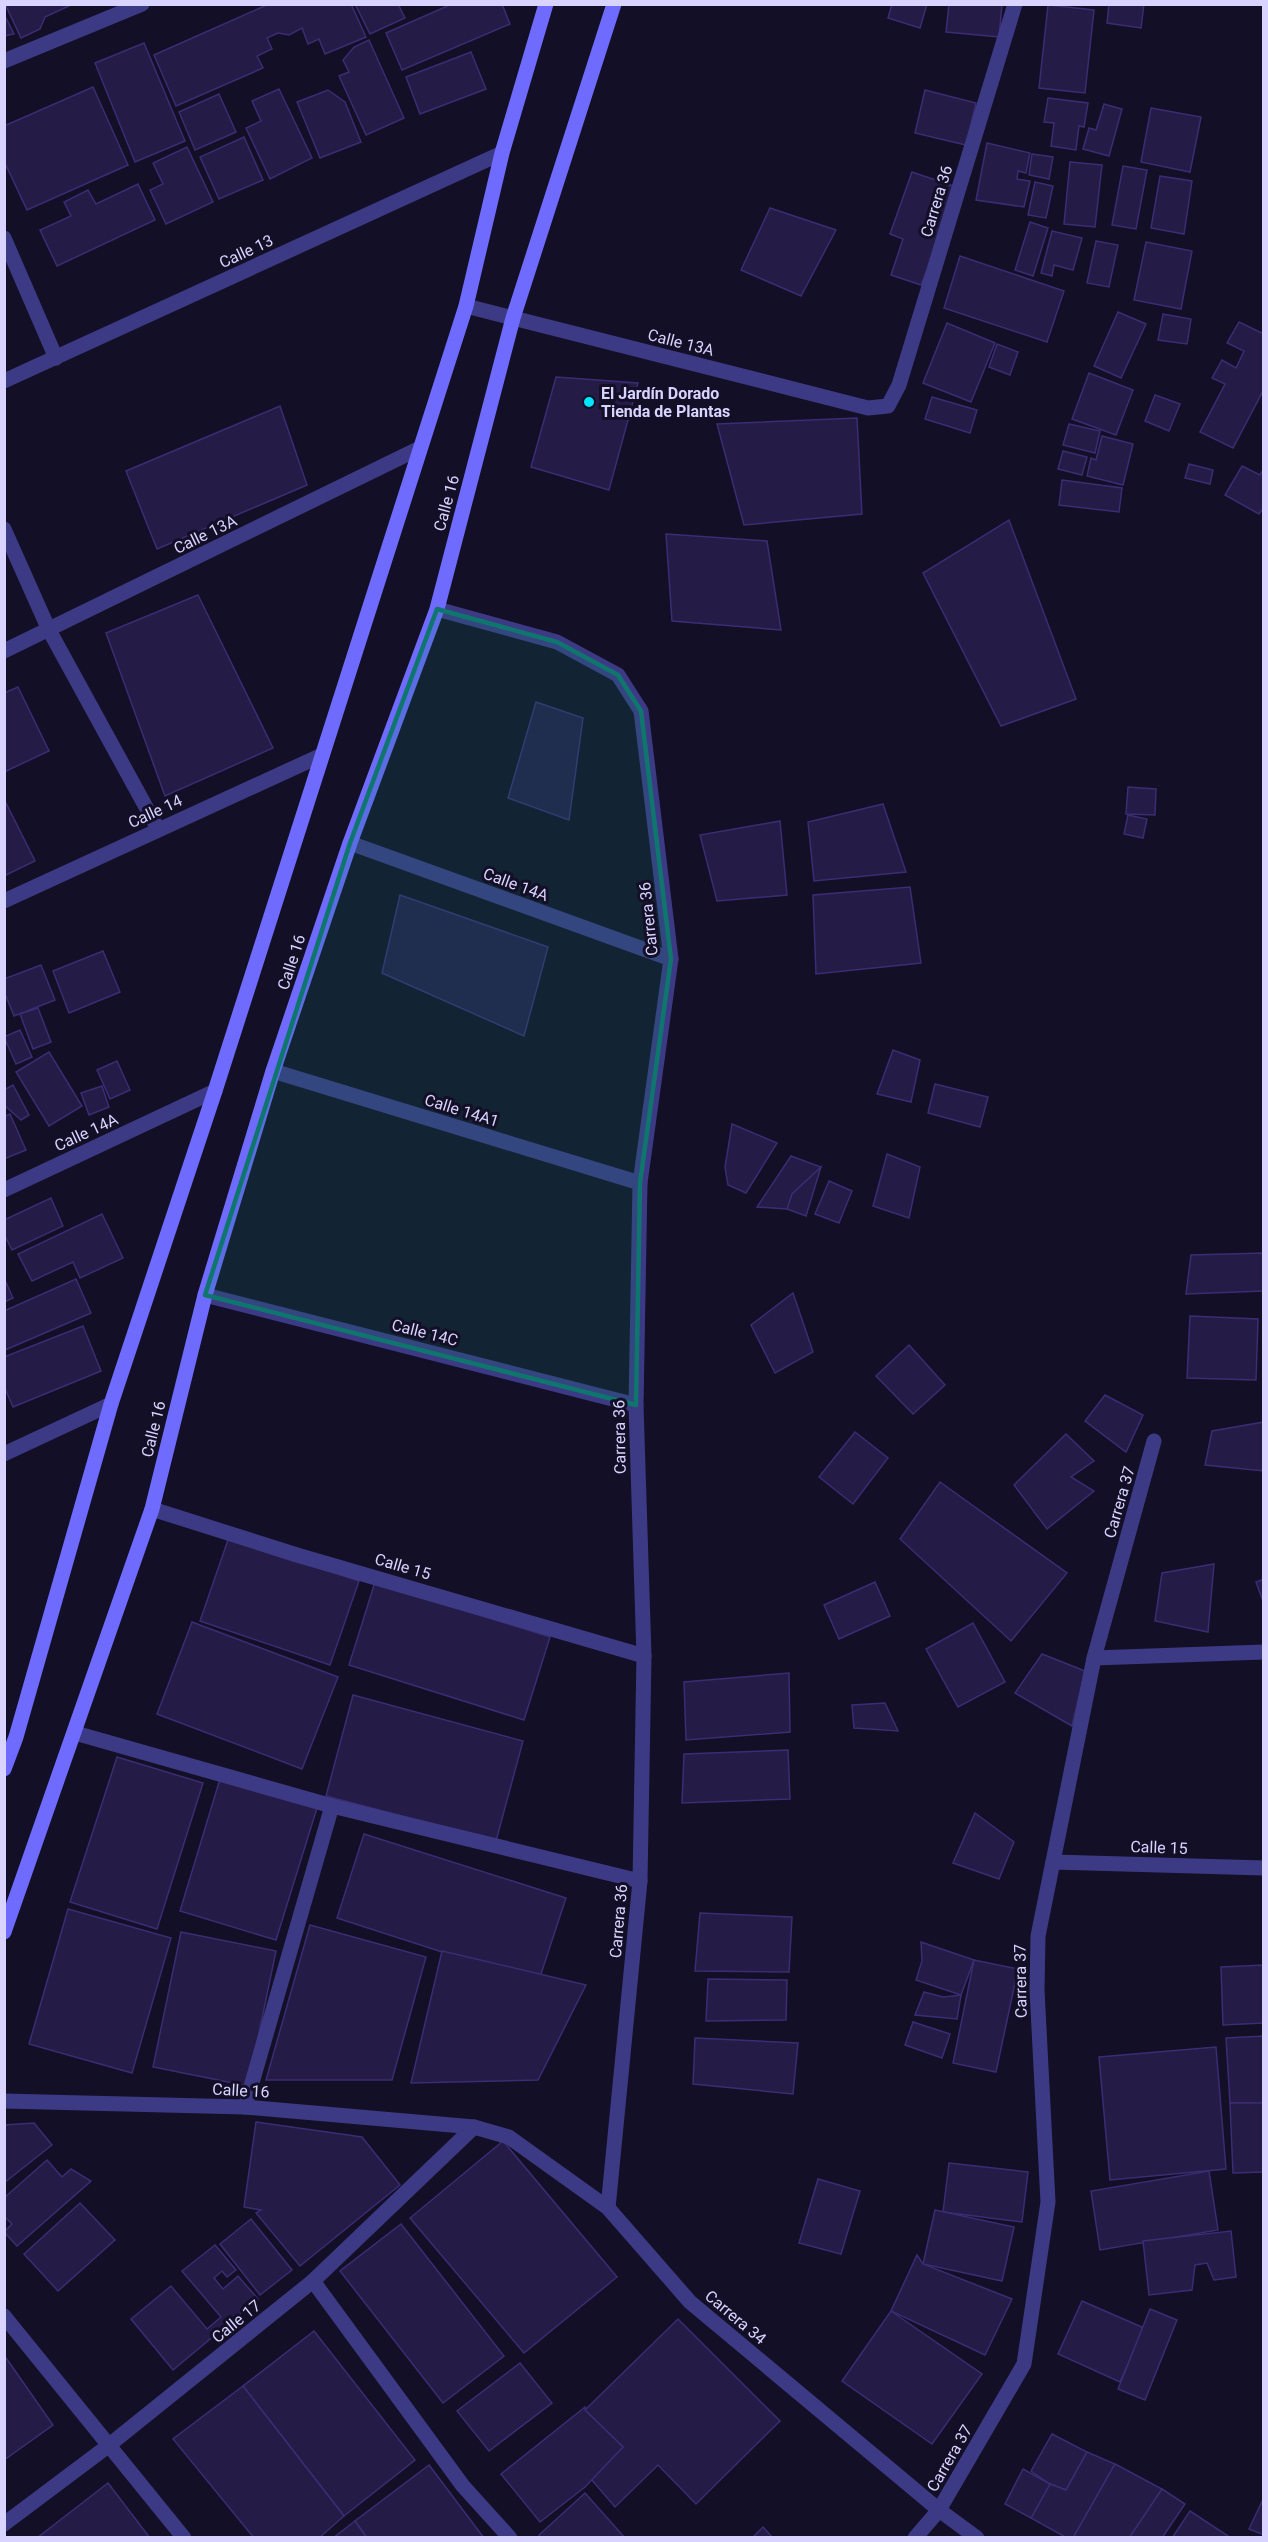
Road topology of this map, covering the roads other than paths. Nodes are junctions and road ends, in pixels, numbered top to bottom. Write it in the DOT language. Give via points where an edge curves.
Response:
graph roads {
  1 [pos="142,4"];
  2 [pos="546,4"];
  3 [pos="614,4"];
  4 [pos="1015,4"];
  5 [pos="4,61"];
  6 [pos="501,153"];
  7 [pos="4,238"];
  8 [pos="466,306"];
  9 [pos="513,318"];
  10 [pos="56,358"];
  11 [pos="4,381"];
  12 [pos="888,406"];
  13 [pos="420,448"];
  14 [pos="4,529"];
  15 [pos="437,609"];
  16 [pos="49,630"];
  17 [pos="4,651"];
  18 [pos="322,755"];
  19 [pos="158,829"];
  20 [pos="350,843"];
  21 [pos="4,901"];
  22 [pos="671,959"];
  23 [pos="273,1071"];
  24 [pos="215,1091"];
  25 [pos="640,1183"];
  26 [pos="4,1190"];
  27 [pos="205,1295"];
  28 [pos="111,1404"];
  29 [pos="636,1404"];
  30 [pos="1154,1441"];
  31 [pos="4,1454"];
  32 [pos="152,1509"];
  33 [pos="1263,1652"];
  34 [pos="644,1656"];
  35 [pos="1094,1658"];
  36 [pos="75,1733"];
  37 [pos="4,1769"];
  38 [pos="332,1806"];
  39 [pos="1053,1862"];
  40 [pos="1263,1868"];
  41 [pos="640,1881"];
  42 [pos="4,1932"];
  43 [pos="4,2101"];
  44 [pos="245,2107"];
  45 [pos="474,2127"];
  46 [pos="608,2208"];
  47 [pos="314,2281"];
  48 [pos="4,2316"];
  49 [pos="108,2446"];
  50 [pos="939,2510"];
  51 [pos="4,2524"];
  52 [pos="184,2538"];
  53 [pos="510,2538"];
  54 [pos="915,2538"];
  55 [pos="977,2538"];
  1 -- 5 [label="street"];
  2 -- 6 [label="street, Calle 16"];
  3 -- 9 [label="street, Calle 16"];
  4 -- 12 [label="street, Carrera 36" via="899,385"];
  6 -- 8 [label="street, Calle 16"];
  6 -- 10 [label="street, Calle 13"];
  7 -- 10 [label="street"];
  8 -- 9 [label="street, Calle 13A"];
  8 -- 13 [label="street, Calle 16"];
  9 -- 12 [label="street, Calle 13A" via="868,408"];
  9 -- 15 [label="street, Calle 16"];
  10 -- 11 [label="street, Calle 13"];
  13 -- 16 [label="street, Calle 13A"];
  13 -- 18 [label="street, Calle 16"];
  14 -- 16 [label="street"];
  15 -- 20 [label="street, Calle 16"];
  15 -- 22 [label="street, Carrera 36" via="556,642 618,675 641,711"];
  16 -- 17 [label="street, Calle 13A"];
  16 -- 19 [label="street"];
  18 -- 19 [label="street, Calle 14"];
  18 -- 24 [label="street, Calle 16"];
  19 -- 21 [label="street, Calle 14"];
  20 -- 22 [label="street, Calle 14A"];
  20 -- 23 [label="street, Calle 16"];
  22 -- 25 [label="street, Carrera 36"];
  23 -- 25 [label="street, Calle 14A1"];
  23 -- 27 [label="street, Calle 16"];
  24 -- 26 [label="street, Calle 14A"];
  24 -- 28 [label="street, Calle 16"];
  25 -- 29 [label="street, Carrera 36"];
  27 -- 29 [label="street, Calle 14C"];
  27 -- 32 [label="street, Calle 16"];
  28 -- 31 [label="street"];
  28 -- 37 [label="street, Calle 16"];
  29 -- 34 [label="street, Carrera 36"];
  30 -- 35 [label="street, Carrera 37"];
  32 -- 34 [label="street, Calle 15"];
  32 -- 36 [label="street, Calle 16"];
  33 -- 35 [label="street"];
  34 -- 41 [label="street, Carrera 36"];
  35 -- 39 [label="street, Carrera 37"];
  36 -- 38 [label="street"];
  36 -- 42 [label="street, Calle 16"];
  38 -- 41 [label="street"];
  38 -- 44 [label="street"];
  39 -- 40 [label="street, Calle 15"];
  39 -- 50 [label="street, Carrera 37" via="1038,1936 1037,1990 1048,2202 1024,2364"];
  41 -- 46 [label="street, Carrera 36"];
  43 -- 44 [label="street, Calle 16"];
  44 -- 45 [label="street, Calle 16"];
  45 -- 46 [label="street, Carrera 34" via="509,2137"];
  45 -- 47 [label="street, Calle 17"];
  46 -- 50 [label="street, Carrera 34" via="690,2302"];
  47 -- 49 [label="street, Calle 17"];
  47 -- 53 [label="street" via="463,2486"];
  48 -- 49 [label="street"];
  49 -- 51 [label="street, Calle 17"];
  49 -- 52 [label="street"];
  50 -- 54 [label="street, Carrera 37"];
  50 -- 55 [label="street, Carrera 34"];
}
